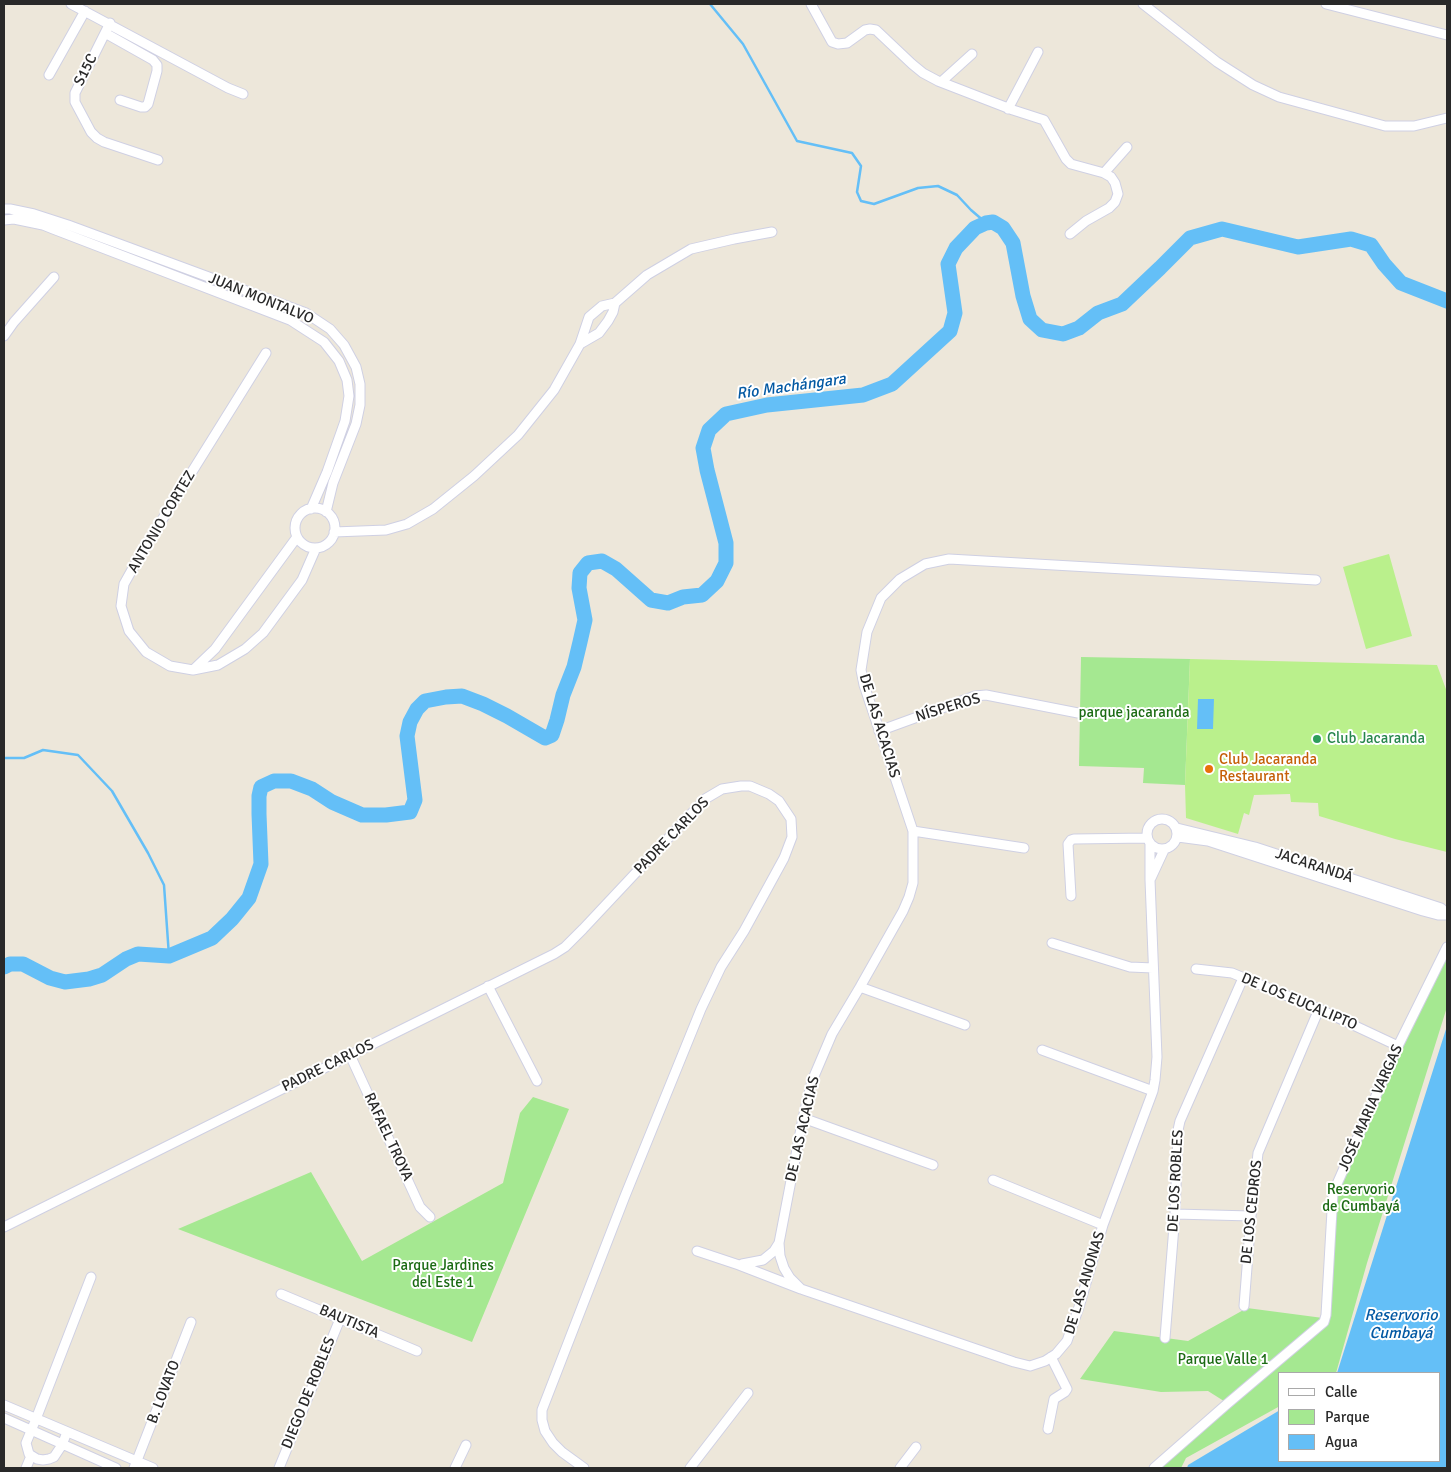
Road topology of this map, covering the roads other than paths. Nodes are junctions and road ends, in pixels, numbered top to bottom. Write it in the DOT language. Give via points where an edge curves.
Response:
graph roads {
  1 [pos="71,4"];
  2 [pos="811,4"];
  3 [pos="1143,4"];
  4 [pos="1326,4"];
  5 [pos="1351,4"];
  6 [pos="85,11"];
  7 [pos="1365,14"];
  8 [pos="110,23"];
  9 [pos="105,33"];
  10 [pos="1447,35"];
  11 [pos="1038,52"];
  12 [pos="972,54"];
  13 [pos="49,75"];
  14 [pos="941,82"];
  15 [pos="242,94"];
  16 [pos="120,100"];
  17 [pos="1008,109"];
  18 [pos="1447,118"];
  19 [pos="1127,147"];
  20 [pos="158,160"];
  21 [pos="1104,173"];
  22 [pos="4,209"];
  23 [pos="4,220"];
  24 [pos="55,225"];
  25 [pos="772,232"];
  26 [pos="1070,234"];
  27 [pos="54,277"];
  28 [pos="615,302"];
  29 [pos="14,322"];
  30 [pos="4,330"];
  31 [pos="4,336"];
  32 [pos="580,344"];
  33 [pos="266,353"];
  34 [pos="311,509"];
  35 [pos="326,512"];
  36 [pos="334,532"];
  37 [pos="297,537"];
  38 [pos="316,548"];
  39 [pos="1316,580"];
  40 [pos="193,670"];
  41 [pos="1078,713"];
  42 [pos="879,731"];
  43 [pos="913,831"];
  44 [pos="1177,833"];
  45 [pos="1149,841"];
  46 [pos="1024,848"];
  47 [pos="1164,850"];
  48 [pos="1150,880"];
  49 [pos="1071,896"];
  50 [pos="1447,914"];
  51 [pos="1052,943"];
  52 [pos="1447,948"];
  53 [pos="1153,968"];
  54 [pos="1196,968"];
  55 [pos="1243,978"];
  56 [pos="488,986"];
  57 [pos="860,987"];
  58 [pos="1319,1009"];
  59 [pos="965,1025"];
  60 [pos="1398,1046"];
  61 [pos="1042,1050"];
  62 [pos="350,1054"];
  63 [pos="537,1081"];
  64 [pos="1153,1091"];
  65 [pos="802,1118"];
  66 [pos="933,1165"];
  67 [pos="993,1180"];
  68 [pos="1175,1214"];
  69 [pos="1251,1216"];
  70 [pos="430,1217"];
  71 [pos="1103,1225"];
  72 [pos="4,1227"];
  73 [pos="779,1243"];
  74 [pos="698,1251"];
  75 [pos="739,1264"];
  76 [pos="91,1277"];
  77 [pos="801,1289"];
  78 [pos="281,1294"];
  79 [pos="1244,1306"];
  80 [pos="340,1319"];
  81 [pos="191,1322"];
  82 [pos="1165,1338"];
  83 [pos="417,1351"];
  84 [pos="1051,1357"];
  85 [pos="748,1393"];
  86 [pos="4,1405"];
  87 [pos="4,1418"];
  88 [pos="36,1419"];
  89 [pos="1048,1429"];
  90 [pos="30,1431"];
  91 [pos="67,1432"];
  92 [pos="62,1445"];
  93 [pos="466,1445"];
  94 [pos="916,1447"];
  95 [pos="31,1456"];
  96 [pos="42,1464"];
  97 [pos="136,1465"];
  98 [pos="26,1468"];
  99 [pos="116,1468"];
  100 [pos="153,1468"];
  101 [pos="279,1468"];
  102 [pos="455,1468"];
  103 [pos="584,1468"];
  104 [pos="690,1468"];
  105 [pos="900,1468"];
  106 [pos="1154,1468"];
  1 -- 6 [label="street"];
  2 -- 14 [label="street" via="832,42 847,43 865,30 876,30 912,64"];
  3 -- 18 [label="street" via="1217,62 1279,97 1385,126 1414,126"];
  4 -- 7 [label="street"];
  5 -- 7 [label="street"];
  6 -- 8 [label="street"];
  6 -- 13 [label="street"];
  7 -- 10 [label="street"];
  8 -- 9 [label="street, S15C"];
  8 -- 15 [label="street"];
  9 -- 16 [label="street" via="157,65 145,107"];
  9 -- 20 [label="street, S15C" via="75,93 76,102 97,138"];
  11 -- 17 [label="street"];
  12 -- 14 [label="street"];
  14 -- 17 [label="street"];
  17 -- 21 [label="street" via="1044,120 1071,164"];
  19 -- 21 [label="street"];
  21 -- 26 [label="street" via="1111,177 1117,189 1115,202"];
  22 -- 24 [label="street, JUAN MONTALVO" via="34,214"];
  23 -- 24 [label="street, JUAN MONTALVO"];
  24 -- 34 [label="street, JUAN MONTALVO" via="290,320 324,342 340,361 349,396 345,420 328,472"];
  24 -- 35 [label="street, JUAN MONTALVO" via="306,313 330,329 344,345 356,367 360,405"];
  25 -- 28 [label="street" via="691,250 647,275"];
  27 -- 29 [label="street"];
  28 -- 32 [label="street" via="608,321 599,332"];
  28 -- 32 [label="street" via="602,306 589,317"];
  29 -- 30 [label="street"];
  29 -- 31 [label="street"];
  32 -- 36 [label="street" via="554,390 518,435 433,508 408,524 386,530"];
  33 -- 40 [label="street, ANTONIO CORTEZ" via="124,584 121,606 129,631 146,652 170,666"];
  34 -- 35 [label="street"];
  34 -- 37 [label="street" via="299,516 295,530"];
  35 -- 36 [label="street" via="334,525"];
  36 -- 38 [label="street" via="328,543"];
  37 -- 38 [label="street" via="308,547"];
  37 -- 40 [label="street" via="215,649"];
  38 -- 40 [label="street" via="302,580 263,633 245,649 218,665"];
  39 -- 42 [label="street, DE LAS ACACIAS" via="949,559 925,564 900,579 881,598 867,632 861,670"];
  41 -- 42 [label="street, NÍSPEROS" via="986,695 975,696"];
  42 -- 43 [label="street, DE LAS ACACIAS"];
  43 -- 46 [label="street"];
  43 -- 57 [label="street, DE LAS ACACIAS" via="910,897"];
  44 -- 45 [label="street" via="1173,822 1160,819 1149,826"];
  44 -- 47 [label="street" via="1173,846"];
  44 -- 50 [label="street, JACARANDÁ" via="1255,847 1342,880 1441,908"];
  45 -- 47 [label="street"];
  45 -- 48 [label="street, DE LAS ANONAS"];
  45 -- 49 [label="street" via="1071,840 1068,844"];
  47 -- 48 [label="street"];
  48 -- 53 [label="street, DE LAS ANONAS"];
  51 -- 53 [label="street" via="1130,967"];
  52 -- 60 [label="street, JOSÉ MARIA VARGAS"];
  53 -- 64 [label="street, DE LAS ANONAS" via="1157,1058"];
  54 -- 55 [label="street, DE LOS EUCALIPTO"];
  55 -- 58 [label="street, DE LOS EUCALIPTO"];
  55 -- 68 [label="street, DE LOS ROBLES" via="1180,1121"];
  56 -- 62 [label="street, PADRE CARLOS"];
  56 -- 63 [label="street"];
  56 -- 103 [label="street, PADRE CARLOS" via="565,946 705,800 722,789 750,786 769,794 779,800 791,819 792,837 784,858 720,967 701,1008 542,1410 545,1431 552,1443"];
  57 -- 59 [label="street"];
  57 -- 65 [label="street, DE LAS ACACIAS" via="832,1034 812,1081"];
  58 -- 60 [label="street, DE LOS EUCALIPTO"];
  58 -- 69 [label="street, DE LOS CEDROS" via="1258,1153"];
  60 -- 106 [label="street, JOSÉ MARIA VARGAS" via="1333,1193 1324,1322"];
  61 -- 64 [label="street"];
  62 -- 70 [label="street, RAFAEL TROYA" via="420,1207"];
  62 -- 72 [label="street, PADRE CARLOS"];
  64 -- 71 [label="street, DE LAS ANONAS"];
  65 -- 66 [label="street"];
  65 -- 73 [label="street, DE LAS ACACIAS"];
  67 -- 71 [label="street"];
  68 -- 69 [label="street"];
  68 -- 82 [label="street, DE LOS ROBLES"];
  69 -- 79 [label="street, DE LOS CEDROS"];
  71 -- 84 [label="street, DE LAS ANONAS" via="1067,1341"];
  73 -- 75 [label="street" via="763,1260"];
  73 -- 77 [label="street" via="784,1268"];
  74 -- 75 [label="street, DE LAS ANONAS"];
  75 -- 77 [label="street, DE LAS ANONAS"];
  76 -- 88 [label="street"];
  77 -- 84 [label="street, DE LAS ANONAS" via="1014,1362 1030,1366"];
  78 -- 80 [label="street, BAUTISTA"];
  80 -- 83 [label="street, BAUTISTA"];
  80 -- 101 [label="street, DIEGO DE ROBLES"];
  81 -- 97 [label="street, B. LOVATO"];
  84 -- 89 [label="street" via="1067,1389 1054,1399"];
  85 -- 104 [label="street"];
  86 -- 88 [label="street"];
  87 -- 90 [label="street"];
  88 -- 90 [label="street"];
  88 -- 91 [label="street"];
  90 -- 92 [label="street"];
  90 -- 95 [label="street" via="26,1444"];
  91 -- 92 [label="street"];
  91 -- 97 [label="street"];
  92 -- 96 [label="street" via="54,1457"];
  92 -- 99 [label="street"];
  93 -- 102 [label="street"];
  94 -- 105 [label="street"];
  95 -- 96 [label="street"];
  95 -- 98 [label="street"];
  97 -- 100 [label="street"];
}
